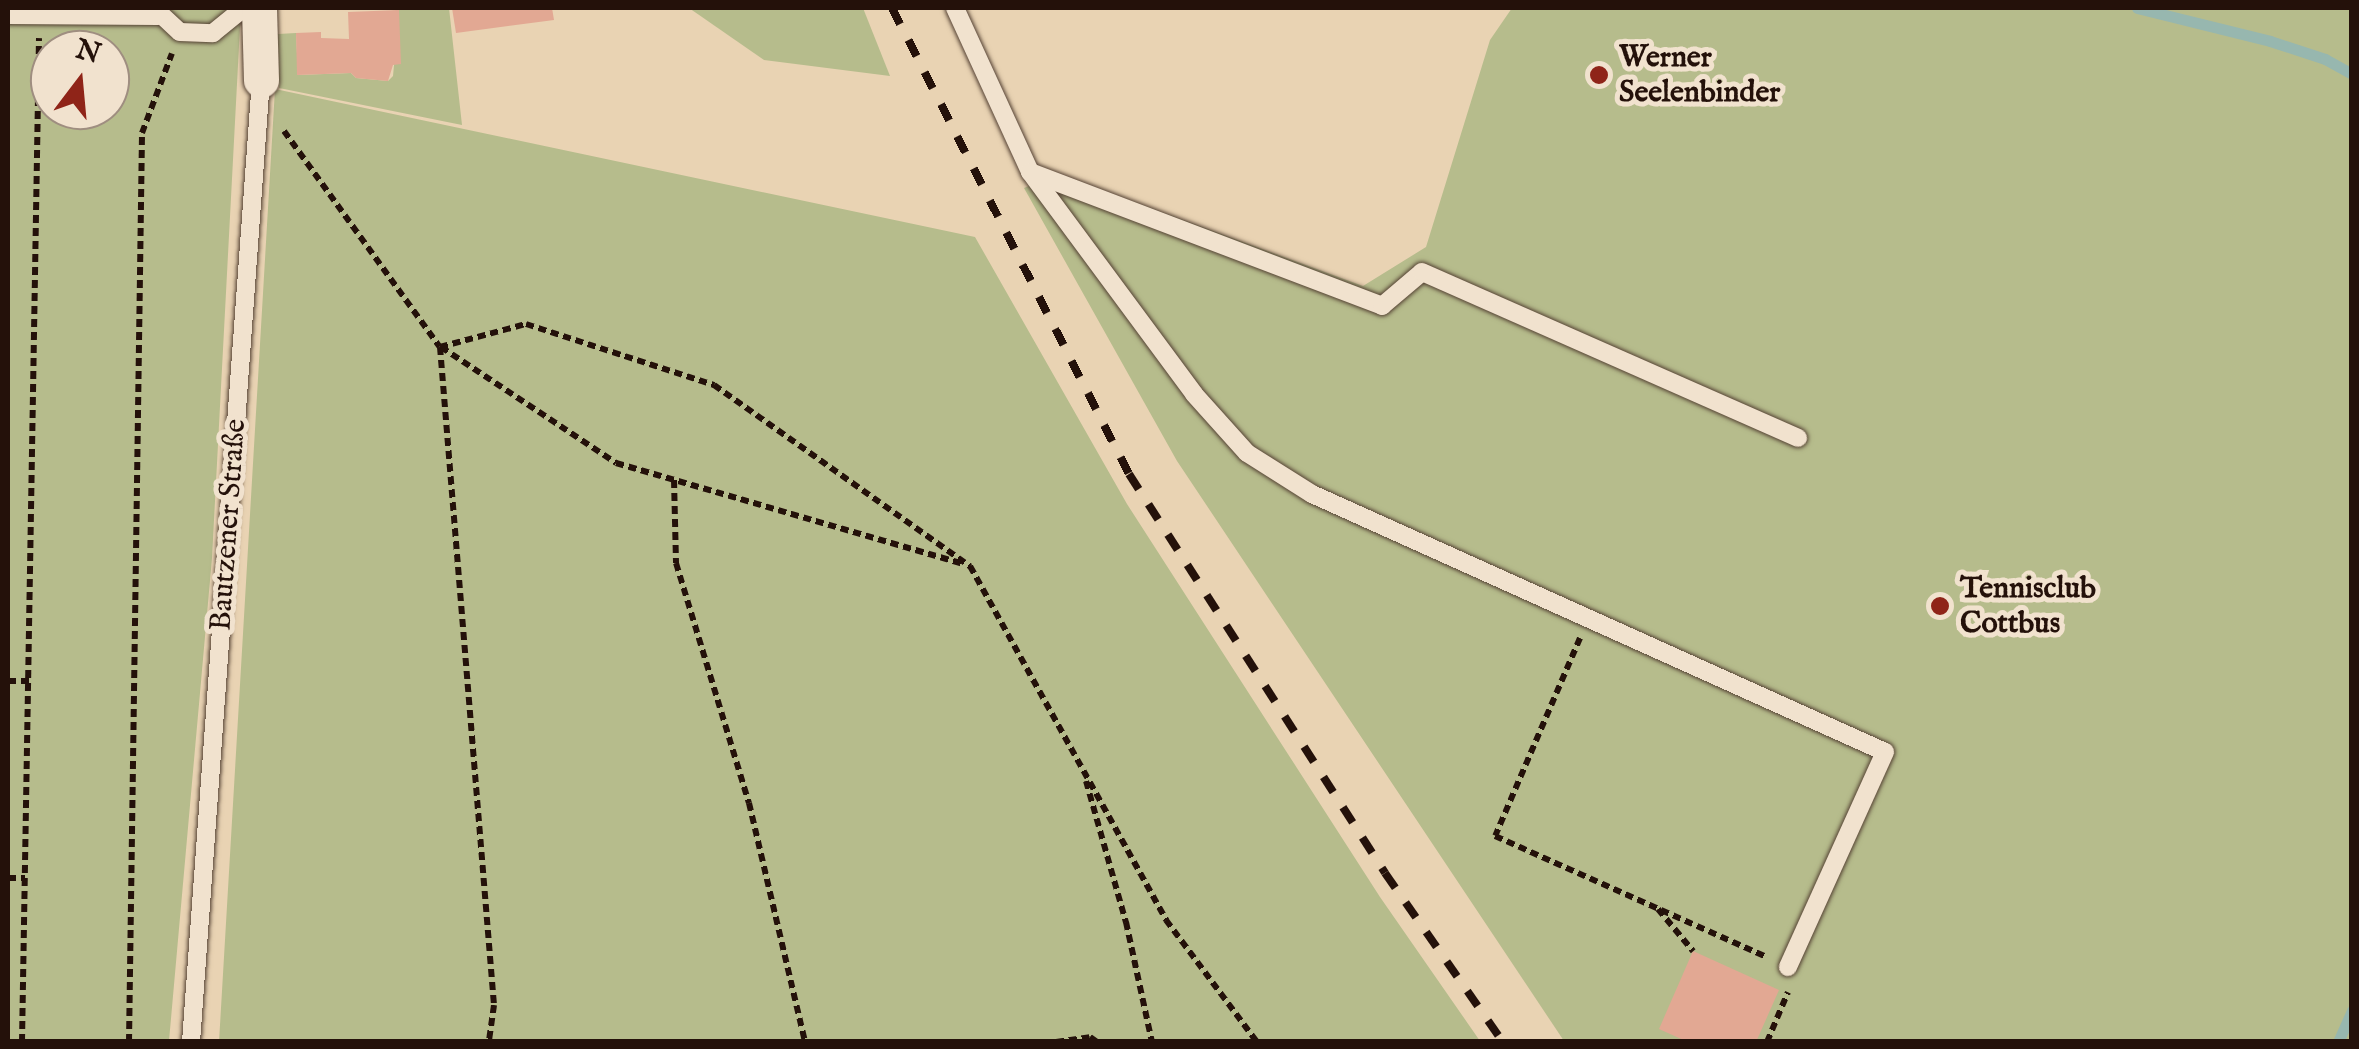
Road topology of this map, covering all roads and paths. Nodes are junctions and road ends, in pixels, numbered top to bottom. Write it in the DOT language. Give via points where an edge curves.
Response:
graph roads {
  1 [pos="244,8"];
  2 [pos="259,8"];
  3 [pos="955,8"];
  4 [pos="156,12"];
  5 [pos="8,15"];
  6 [pos="39,16"];
  7 [pos="180,32"];
  8 [pos="260,88"];
  9 [pos="1030,172"];
  10 [pos="440,347"];
  11 [pos="1798,438"];
  12 [pos="674,480"];
  13 [pos="970,566"];
  14 [pos="1589,619"];
  15 [pos="8,681"];
  16 [pos="29,681"];
  17 [pos="1083,770"];
  18 [pos="8,878"];
  19 [pos="26,878"];
  20 [pos="1657,908"];
  21 [pos="1693,951"];
  22 [pos="1788,967"];
  23 [pos="22,1042"];
  24 [pos="129,1042"];
  25 [pos="192,1042"];
  26 [pos="490,1042"];
  27 [pos="805,1042"];
  28 [pos="1056,1042"];
  29 [pos="1098,1042"];
  30 [pos="1152,1042"];
  31 [pos="1256,1042"];
  32 [pos="1767,1042"];
  1 -- 7 [label="lane" via="213,34"];
  2 -- 8 [label="street, Bautzener Straße"];
  3 -- 9 [label="lane"];
  4 -- 6 [label="lane"];
  4 -- 7 [label="lane"];
  5 -- 6 [label="lane"];
  6 -- 16 [label="path"];
  7 -- 24 [label="path" via="142,134"];
  8 -- 10 [label="path"];
  8 -- 25 [label="lane, Bautzener Straße"];
  9 -- 11 [label="lane" via="1382,306 1422,272"];
  9 -- 14 [label="lane" via="1194,394 1247,453 1312,494"];
  10 -- 12 [label="path" via="616,464"];
  10 -- 13 [label="path" via="526,324 714,385"];
  10 -- 26 [label="path" via="494,1005"];
  12 -- 13 [label="path"];
  12 -- 27 [label="path" via="676,563 749,803"];
  13 -- 17 [label="path"];
  14 -- 20 [label="path" via="1495,836"];
  14 -- 22 [label="lane" via="1885,752"];
  15 -- 16 [label="path"];
  16 -- 19 [label="path"];
  17 -- 30 [label="path"];
  17 -- 31 [label="path" via="1166,920"];
  18 -- 19 [label="path"];
  19 -- 23 [label="path"];
  20 -- 21 [label="path"];
  20 -- 22 [label="path"];
  22 -- 32 [label="path" via="1798,971"];
  28 -- 29 [label="path"];
}
